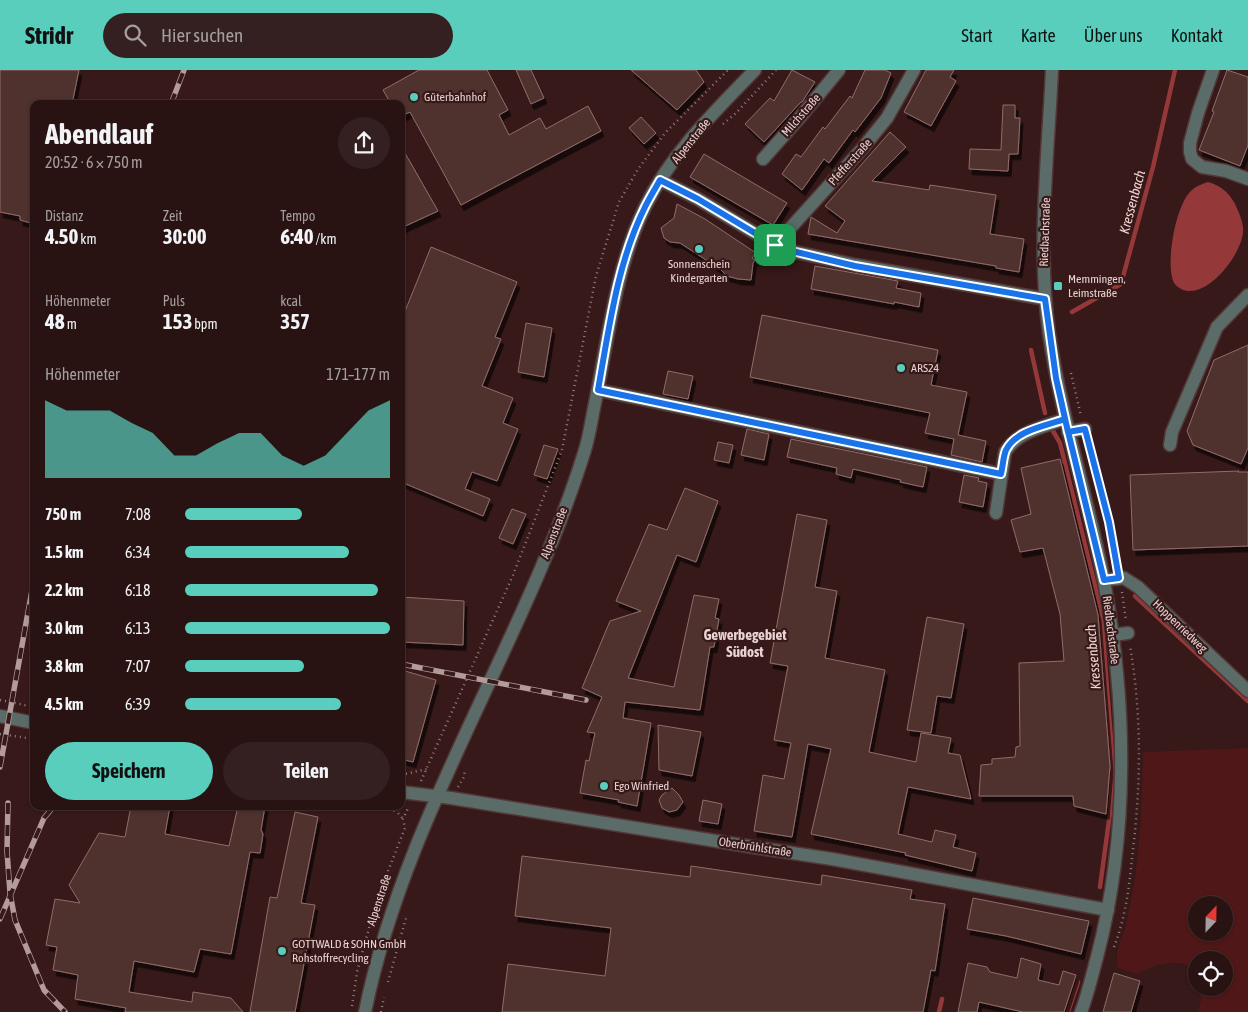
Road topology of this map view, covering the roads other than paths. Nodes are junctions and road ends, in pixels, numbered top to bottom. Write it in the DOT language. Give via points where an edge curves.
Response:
graph roads {
  1 [pos="755,70"];
  2 [pos="838,70"];
  3 [pos="914,70"];
  4 [pos="1052,70"];
  5 [pos="1213,70"];
  6 [pos="763,159"];
  7 [pos="1248,179"];
  8 [pos="660,180"];
  9 [pos="775,245"];
  10 [pos="1248,295"];
  11 [pos="1045,299"];
  12 [pos="598,390"];
  13 [pos="1065,419"];
  14 [pos="1085,429"];
  15 [pos="1068,432"];
  16 [pos="1170,445"];
  17 [pos="1001,474"];
  18 [pos="996,513"];
  19 [pos="1104,580"];
  20 [pos="1128,634"];
  21 [pos="1113,635"];
  22 [pos="1248,691"];
  23 [pos="0,716"];
  24 [pos="30,722"];
  25 [pos="405,792"];
  26 [pos="437,796"];
  27 [pos="1108,910"];
  28 [pos="365,1012"];
  29 [pos="1081,1012"];
  1 -- 8 [label="street, Alpenstraße" via="689,140"];
  2 -- 6 [label="street, Milchstraße"];
  3 -- 9 [label="street, Pfefferstraße" via="887,118"];
  4 -- 11 [label="street, Riedbachstraße"];
  5 -- 7 [label="street" via="1190,143 1192,159 1202,167"];
  8 -- 9 [label="street"];
  8 -- 12 [label="street, Alpenstraße" via="645,207 627,254 614,301"];
  9 -- 11 [label="street" via="855,266"];
  10 -- 16 [label="street" via="1218,327 1172,432"];
  11 -- 13 [label="street, Riedbachstraße"];
  12 -- 17 [label="street"];
  12 -- 26 [label="street, Alpenstraße" via="585,451 554,536"];
  13 -- 15 [label="street, Riedbachstraße"];
  13 -- 17 [label="street" via="1017,438 1005,452"];
  14 -- 15 [label="street"];
  15 -- 19 [label="street, Riedbachstraße"];
  17 -- 18 [label="street"];
  19 -- 21 [label="street, Riedbachstraße"];
  19 -- 22 [label="street, Hoppenriedweg" via="1129,580"];
  20 -- 21 [label="street"];
  21 -- 27 [label="street, Riedbachstraße" via="1121,751 1120,807"];
  23 -- 24 [label="street"];
  25 -- 26 [label="street, Oberbrühlstraße"];
  26 -- 27 [label="street, Oberbrühlstraße" via="832,858"];
  26 -- 28 [label="street, Alpenstraße" via="397,895"];
  27 -- 29 [label="street, Riedbachstraße"];
}
